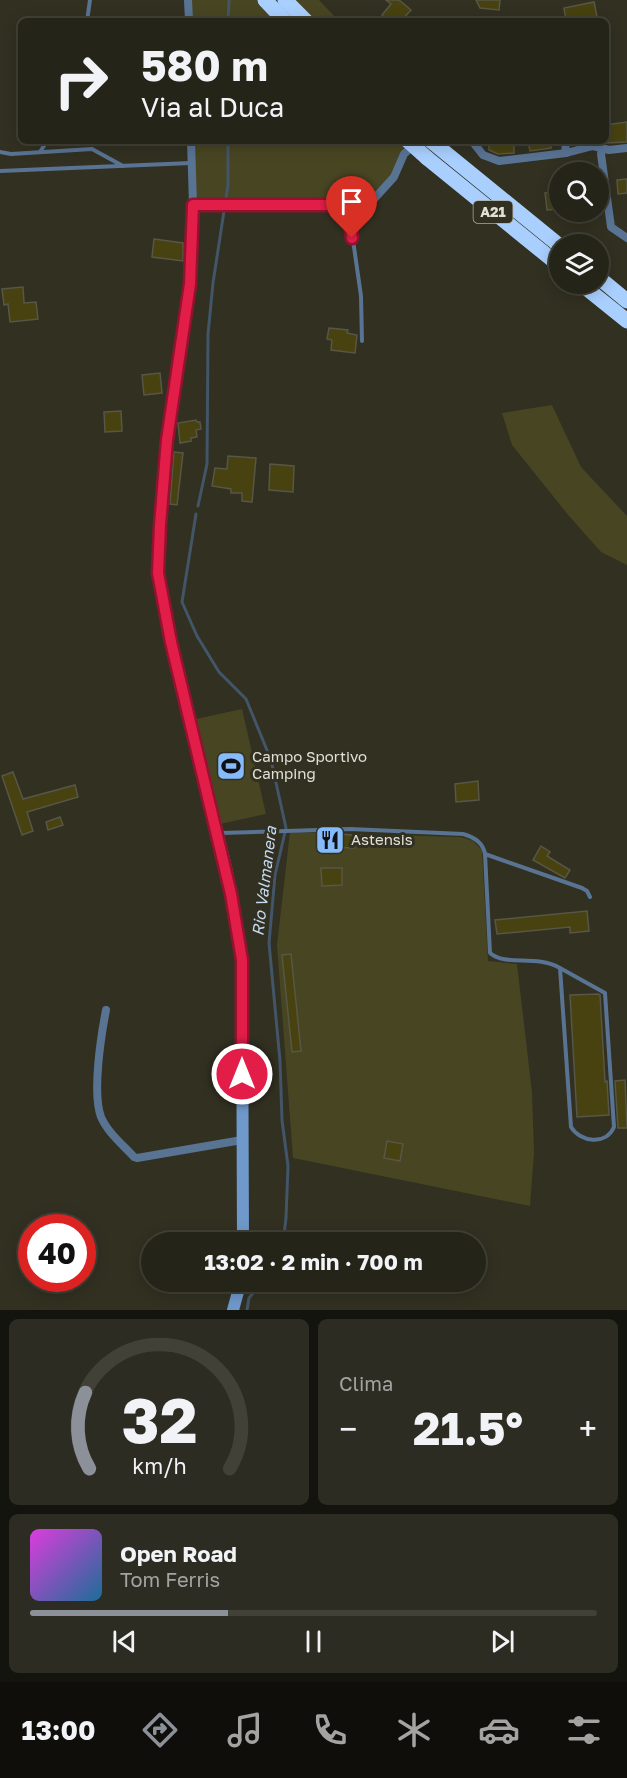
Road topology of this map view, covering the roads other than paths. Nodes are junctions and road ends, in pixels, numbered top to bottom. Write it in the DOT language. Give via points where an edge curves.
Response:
graph roads {
  1 [pos="90,0"];
  2 [pos="188,0"];
  3 [pos="265,0"];
  4 [pos="285,0"];
  5 [pos="87,18"];
  6 [pos="189,18"];
  7 [pos="282,18"];
  8 [pos="303,18"];
  9 [pos="45,144"];
  10 [pos="191,144"];
  11 [pos="416,144"];
  12 [pos="417,144"];
  13 [pos="474,144"];
  14 [pos="564,144"];
  15 [pos="627,148"];
  16 [pos="432,149"];
  17 [pos="602,149"];
  18 [pos="0,152"];
  19 [pos="40,152"];
  20 [pos="566,153"];
  21 [pos="192,163"];
  22 [pos="124,166"];
  23 [pos="0,171"];
  24 [pos="193,205"];
  25 [pos="348,205"];
  26 [pos="549,238"];
  27 [pos="627,238"];
  28 [pos="549,256"];
  29 [pos="609,287"];
  30 [pos="593,294"];
  31 [pos="627,301"];
  32 [pos="627,321"];
  33 [pos="362,341"];
  34 [pos="217,833"];
  35 [pos="484,854"];
  36 [pos="590,897"];
  37 [pos="560,968"];
  38 [pos="106,1010"];
  39 [pos="242,1140"];
  40 [pos="243,1232"];
  41 [pos="238,1292"];
  42 [pos="233,1310"];
  1 -- 5 [label="lane"];
  2 -- 6 [label="street"];
  3 -- 7 [label="highway"];
  4 -- 8 [label="highway"];
  9 -- 19 [label="lane"];
  10 -- 21 [label="street"];
  11 -- 25 [label="street" via="404,154 394,177 374,199"];
  12 -- 16 [label="highway, A21, bridge"];
  13 -- 20 [label="street" via="483,155 499,161"];
  14 -- 20 [label="street"];
  15 -- 17 [label="street"];
  16 -- 26 [label="highway, A21"];
  16 -- 28 [label="highway, A21"];
  17 -- 20 [label="street" via="593,146"];
  17 -- 27 [label="street" via="611,227"];
  18 -- 19 [label="lane"];
  19 -- 22 [label="lane" via="92,149"];
  21 -- 22 [label="lane"];
  21 -- 24 [label="street"];
  22 -- 23 [label="lane"];
  24 -- 25 [label="street"];
  24 -- 34 [label="street" via="190,284 167,440 158,573"];
  25 -- 33 [label="lane" via="361,296"];
  29 -- 31 [label="highway"];
  30 -- 32 [label="highway"];
  34 -- 35 [label="lane" via="350,829 463,834 477,840"];
  34 -- 39 [label="street" via="242,960"];
  35 -- 36 [label="lane" via="582,888"];
  35 -- 37 [label="lane" via="490,953 506,960 544,961"];
  37 -- 37 [label="lane" via="571,1126 575,1134 586,1139 606,1138 614,1127 605,993"];
  38 -- 39 [label="street" via="98,1073 100,1112 112,1133 134,1157"];
  39 -- 40 [label="street"];
  41 -- 42 [label="street"];
}
